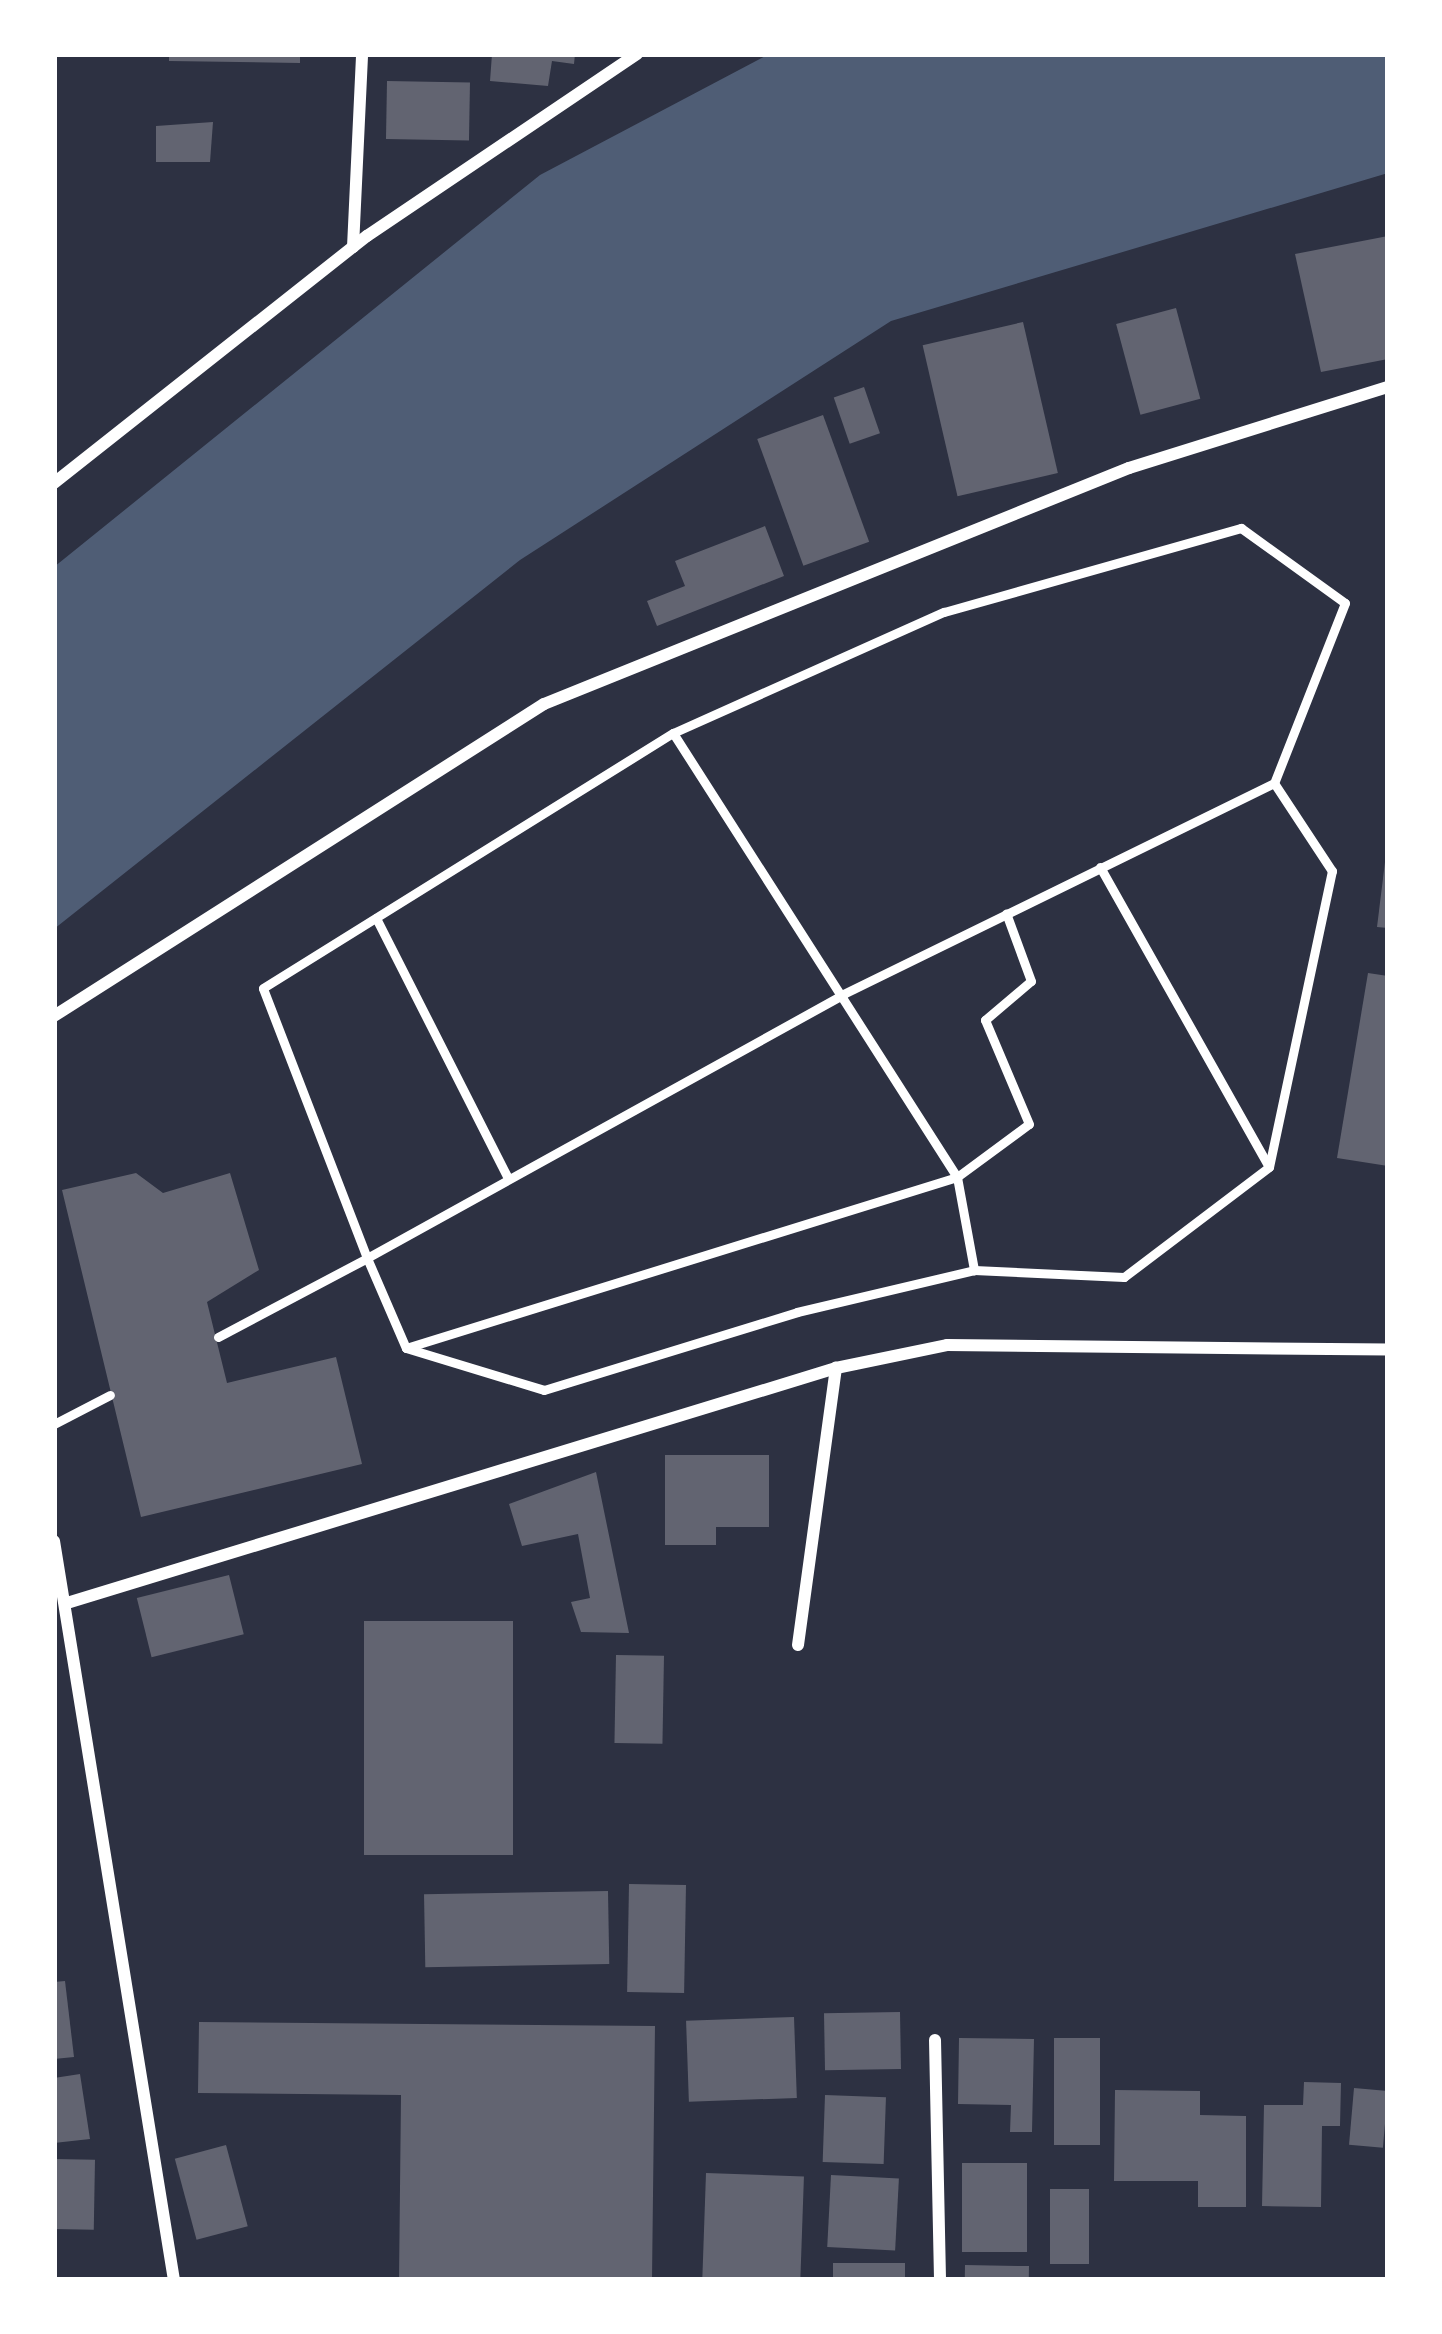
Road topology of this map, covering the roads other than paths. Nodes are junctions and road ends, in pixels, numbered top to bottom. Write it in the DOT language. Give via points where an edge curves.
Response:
graph roads {
  1 [pos="362,54"];
  2 [pos="637,54"];
  3 [pos="353,247"];
  4 [pos="1388,387"];
  5 [pos="54,483"];
  6 [pos="673,733"];
  7 [pos="1274,783"];
  8 [pos="1100,867"];
  9 [pos="1006,914"];
  10 [pos="376,918"];
  11 [pos="844,994"];
  12 [pos="54,1016"];
  13 [pos="1270,1168"];
  14 [pos="957,1177"];
  15 [pos="508,1178"];
  16 [pos="367,1258"];
  17 [pos="974,1270"];
  18 [pos="218,1337"];
  19 [pos="406,1348"];
  20 [pos="1388,1350"];
  21 [pos="836,1368"];
  22 [pos="110,1395"];
  23 [pos="54,1424"];
  24 [pos="54,1541"];
  25 [pos="67,1603"];
  26 [pos="797,1645"];
  27 [pos="935,2040"];
  28 [pos="174,2280"];
  29 [pos="940,2280"];
  1 -- 3 [label="street"];
  2 -- 3 [label="street"];
  3 -- 5 [label="street"];
  4 -- 12 [label="street" via="1129,468 544,704"];
  6 -- 7 [label="lane" via="944,612 1241,528 1345,604"];
  6 -- 10 [label="lane"];
  6 -- 11 [label="lane"];
  7 -- 8 [label="lane"];
  7 -- 13 [label="lane" via="1332,871"];
  8 -- 9 [label="lane"];
  8 -- 13 [label="lane"];
  9 -- 11 [label="lane"];
  9 -- 14 [label="lane" via="1031,981 985,1020 1029,1124"];
  10 -- 15 [label="lane"];
  10 -- 16 [label="lane" via="263,988"];
  11 -- 14 [label="lane"];
  11 -- 15 [label="lane"];
  13 -- 17 [label="lane" via="1124,1277"];
  14 -- 17 [label="lane"];
  14 -- 19 [label="lane"];
  15 -- 16 [label="lane"];
  16 -- 18 [label="lane"];
  16 -- 19 [label="lane"];
  17 -- 19 [label="lane" via="796,1312 544,1390"];
  20 -- 21 [label="street" via="947,1345"];
  21 -- 25 [label="street"];
  21 -- 26 [label="street"];
  22 -- 23 [label="lane"];
  24 -- 25 [label="street"];
  25 -- 28 [label="street"];
  27 -- 29 [label="street"];
}
